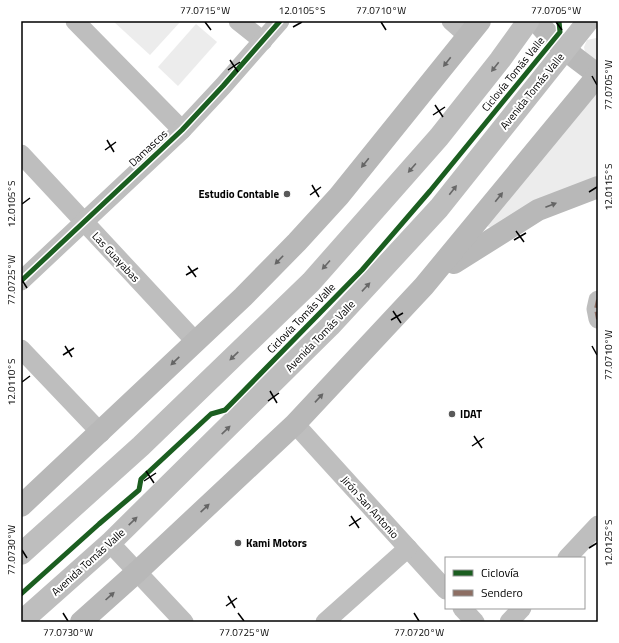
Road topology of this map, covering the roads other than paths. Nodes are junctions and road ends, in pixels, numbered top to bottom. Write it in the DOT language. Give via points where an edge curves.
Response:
graph roads {
  1 [pos="75,21"];
  2 [pos="238,21"];
  3 [pos="280,21"];
  4 [pos="451,21"];
  5 [pos="528,21"];
  6 [pos="537,21"];
  7 [pos="588,21"];
  8 [pos="474,28"];
  9 [pos="263,41"];
  10 [pos="565,50"];
  11 [pos="598,75"];
  12 [pos="182,130"];
  13 [pos="21,154"];
  14 [pos="598,187"];
  15 [pos="83,223"];
  16 [pos="21,281"];
  17 [pos="424,286"];
  18 [pos="598,300"];
  19 [pos="598,319"];
  20 [pos="195,341"];
  21 [pos="21,349"];
  22 [pos="295,424"];
  23 [pos="100,433"];
  24 [pos="21,506"];
  25 [pos="598,525"];
  26 [pos="110,543"];
  27 [pos="408,548"];
  28 [pos="21,554"];
  29 [pos="569,557"];
  30 [pos="138,571"];
  31 [pos="445,589"];
  32 [pos="463,609"];
  33 [pos="521,609"];
  34 [pos="21,622"];
  35 [pos="81,622"];
  36 [pos="184,622"];
  37 [pos="325,622"];
  38 [pos="475,622"];
  39 [pos="509,622"];
  1 -- 12 [label="street"];
  2 -- 9 [label="street"];
  3 -- 9 [label="street, Damascos"];
  4 -- 8 [label="street"];
  5 -- 28 [label="main road, one-way" via="439,137 311,282 141,446"];
  6 -- 10 [label="main road"];
  7 -- 10 [label="main road, Avenida Tomás Valle"];
  8 -- 20 [label="main road, one-way" via="339,196 243,297"];
  9 -- 12 [label="street, Damascos"];
  10 -- 11 [label="main road"];
  26 -- 10 [label="main road, Avenida Tomás Valle, one-way" via="267,390 395,256 439,208"];
  17 -- 11 [label="main road, one-way"];
  12 -- 15 [label="street, Damascos"];
  13 -- 15 [label="street, Las Guayabas"];
  17 -- 14 [label="main road, one-way" via="466,254 538,210"];
  15 -- 16 [label="street, Damascos"];
  15 -- 20 [label="street, Las Guayabas"];
  22 -- 17 [label="main road, one-way"];
  18 -- 19 [label="street"];
  20 -- 23 [label="main road, one-way"];
  21 -- 23 [label="street"];
  22 -- 27 [label="street, Jirón San Antonio"];
  30 -- 22 [label="main road, one-way"];
  23 -- 24 [label="main road"];
  25 -- 29 [label="street"];
  26 -- 30 [label="street"];
  26 -- 34 [label="main road, Avenida Tomás Valle"];
  27 -- 31 [label="street, Jirón San Antonio"];
  27 -- 37 [label="street"];
  35 -- 30 [label="main road, one-way"];
  30 -- 36 [label="street"];
  32 -- 38 [label="street"];
  33 -- 39 [label="street"];
}
